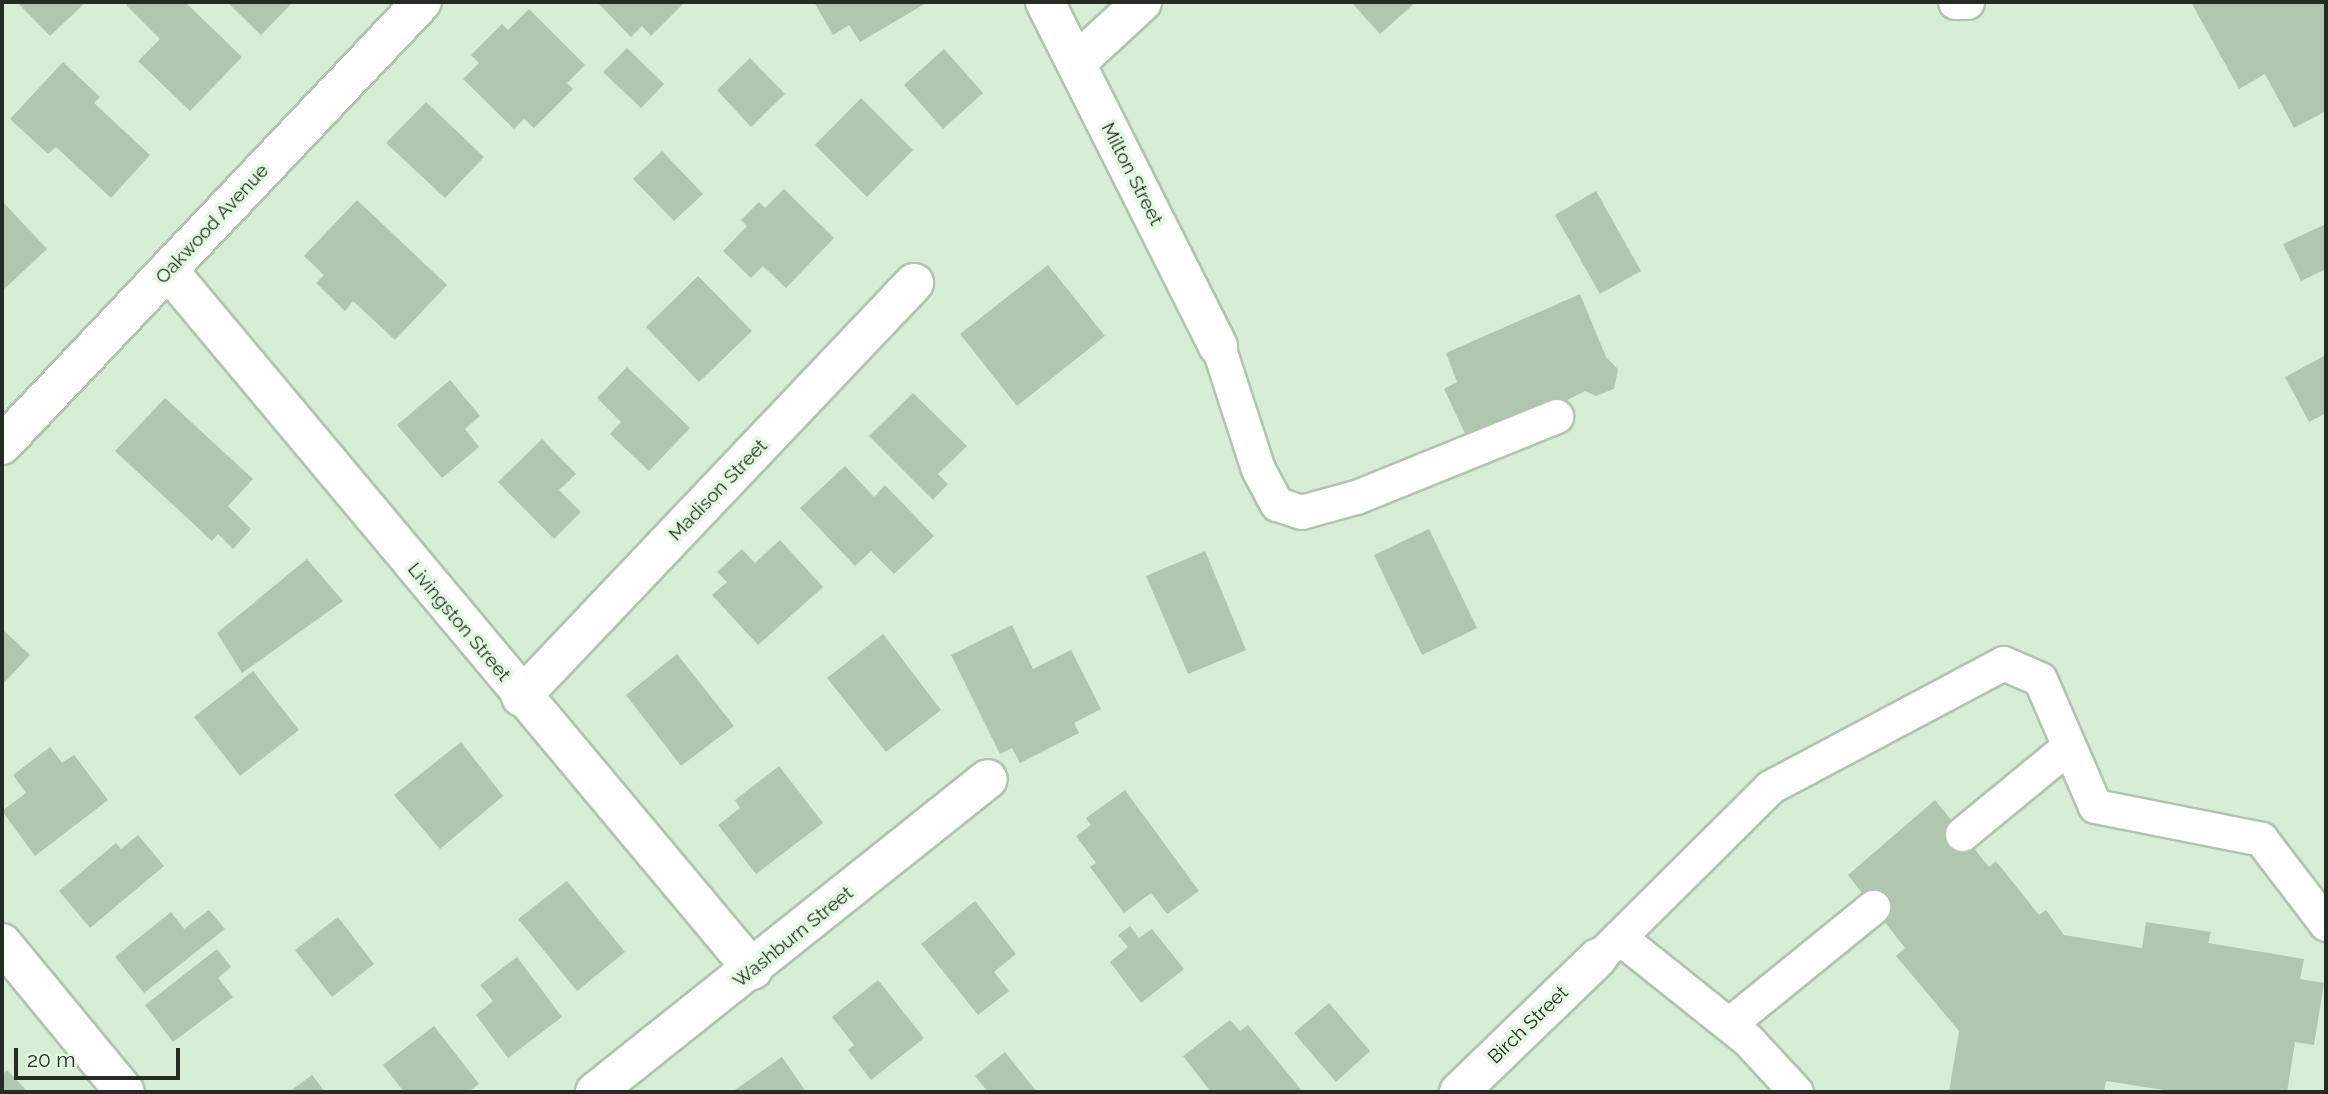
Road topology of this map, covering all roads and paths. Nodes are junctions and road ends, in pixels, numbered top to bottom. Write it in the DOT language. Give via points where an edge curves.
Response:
graph roads {
  1 [pos="422,2"];
  2 [pos="1045,2"];
  3 [pos="1142,2"];
  4 [pos="1955,2"];
  5 [pos="1967,2"];
  6 [pos="1076,63"];
  7 [pos="168,270"];
  8 [pos="914,283"];
  9 [pos="1218,346"];
  10 [pos="1556,415"];
  11 [pos="2,445"];
  12 [pos="521,696"];
  13 [pos="2068,747"];
  14 [pos="988,779"];
  15 [pos="1962,834"];
  16 [pos="1873,907"];
  17 [pos="2326,924"];
  18 [pos="2,943"];
  19 [pos="1608,948"];
  20 [pos="753,970"];
  21 [pos="1729,1024"];
  22 [pos="125,1092"];
  23 [pos="595,1092"];
  24 [pos="1459,1092"];
  25 [pos="1796,1092"];
  1 -- 7 [label="street, Oakwood Avenue"];
  2 -- 6 [label="street, Milton Street"];
  3 -- 6 [label="street"];
  4 -- 5 [label="lane"];
  6 -- 9 [label="street, Milton Street"];
  7 -- 11 [label="street, Oakwood Avenue"];
  7 -- 12 [label="street, Livingston Street"];
  8 -- 12 [label="street, Madison Street"];
  9 -- 10 [label="lane" via="1258,469 1277,504 1301,512 1356,497"];
  12 -- 20 [label="street, Livingston Street"];
  13 -- 15 [label="lane"];
  13 -- 17 [label="lane" via="2095,806 2261,839"];
  13 -- 19 [label="lane" via="2040,679 2003,663 1769,787"];
  14 -- 20 [label="street, Washburn Street"];
  16 -- 21 [label="lane"];
  18 -- 22 [label="street"];
  19 -- 21 [label="lane"];
  19 -- 24 [label="street, Birch Street"];
  20 -- 23 [label="street, Washburn Street"];
  21 -- 25 [label="lane"];
}
